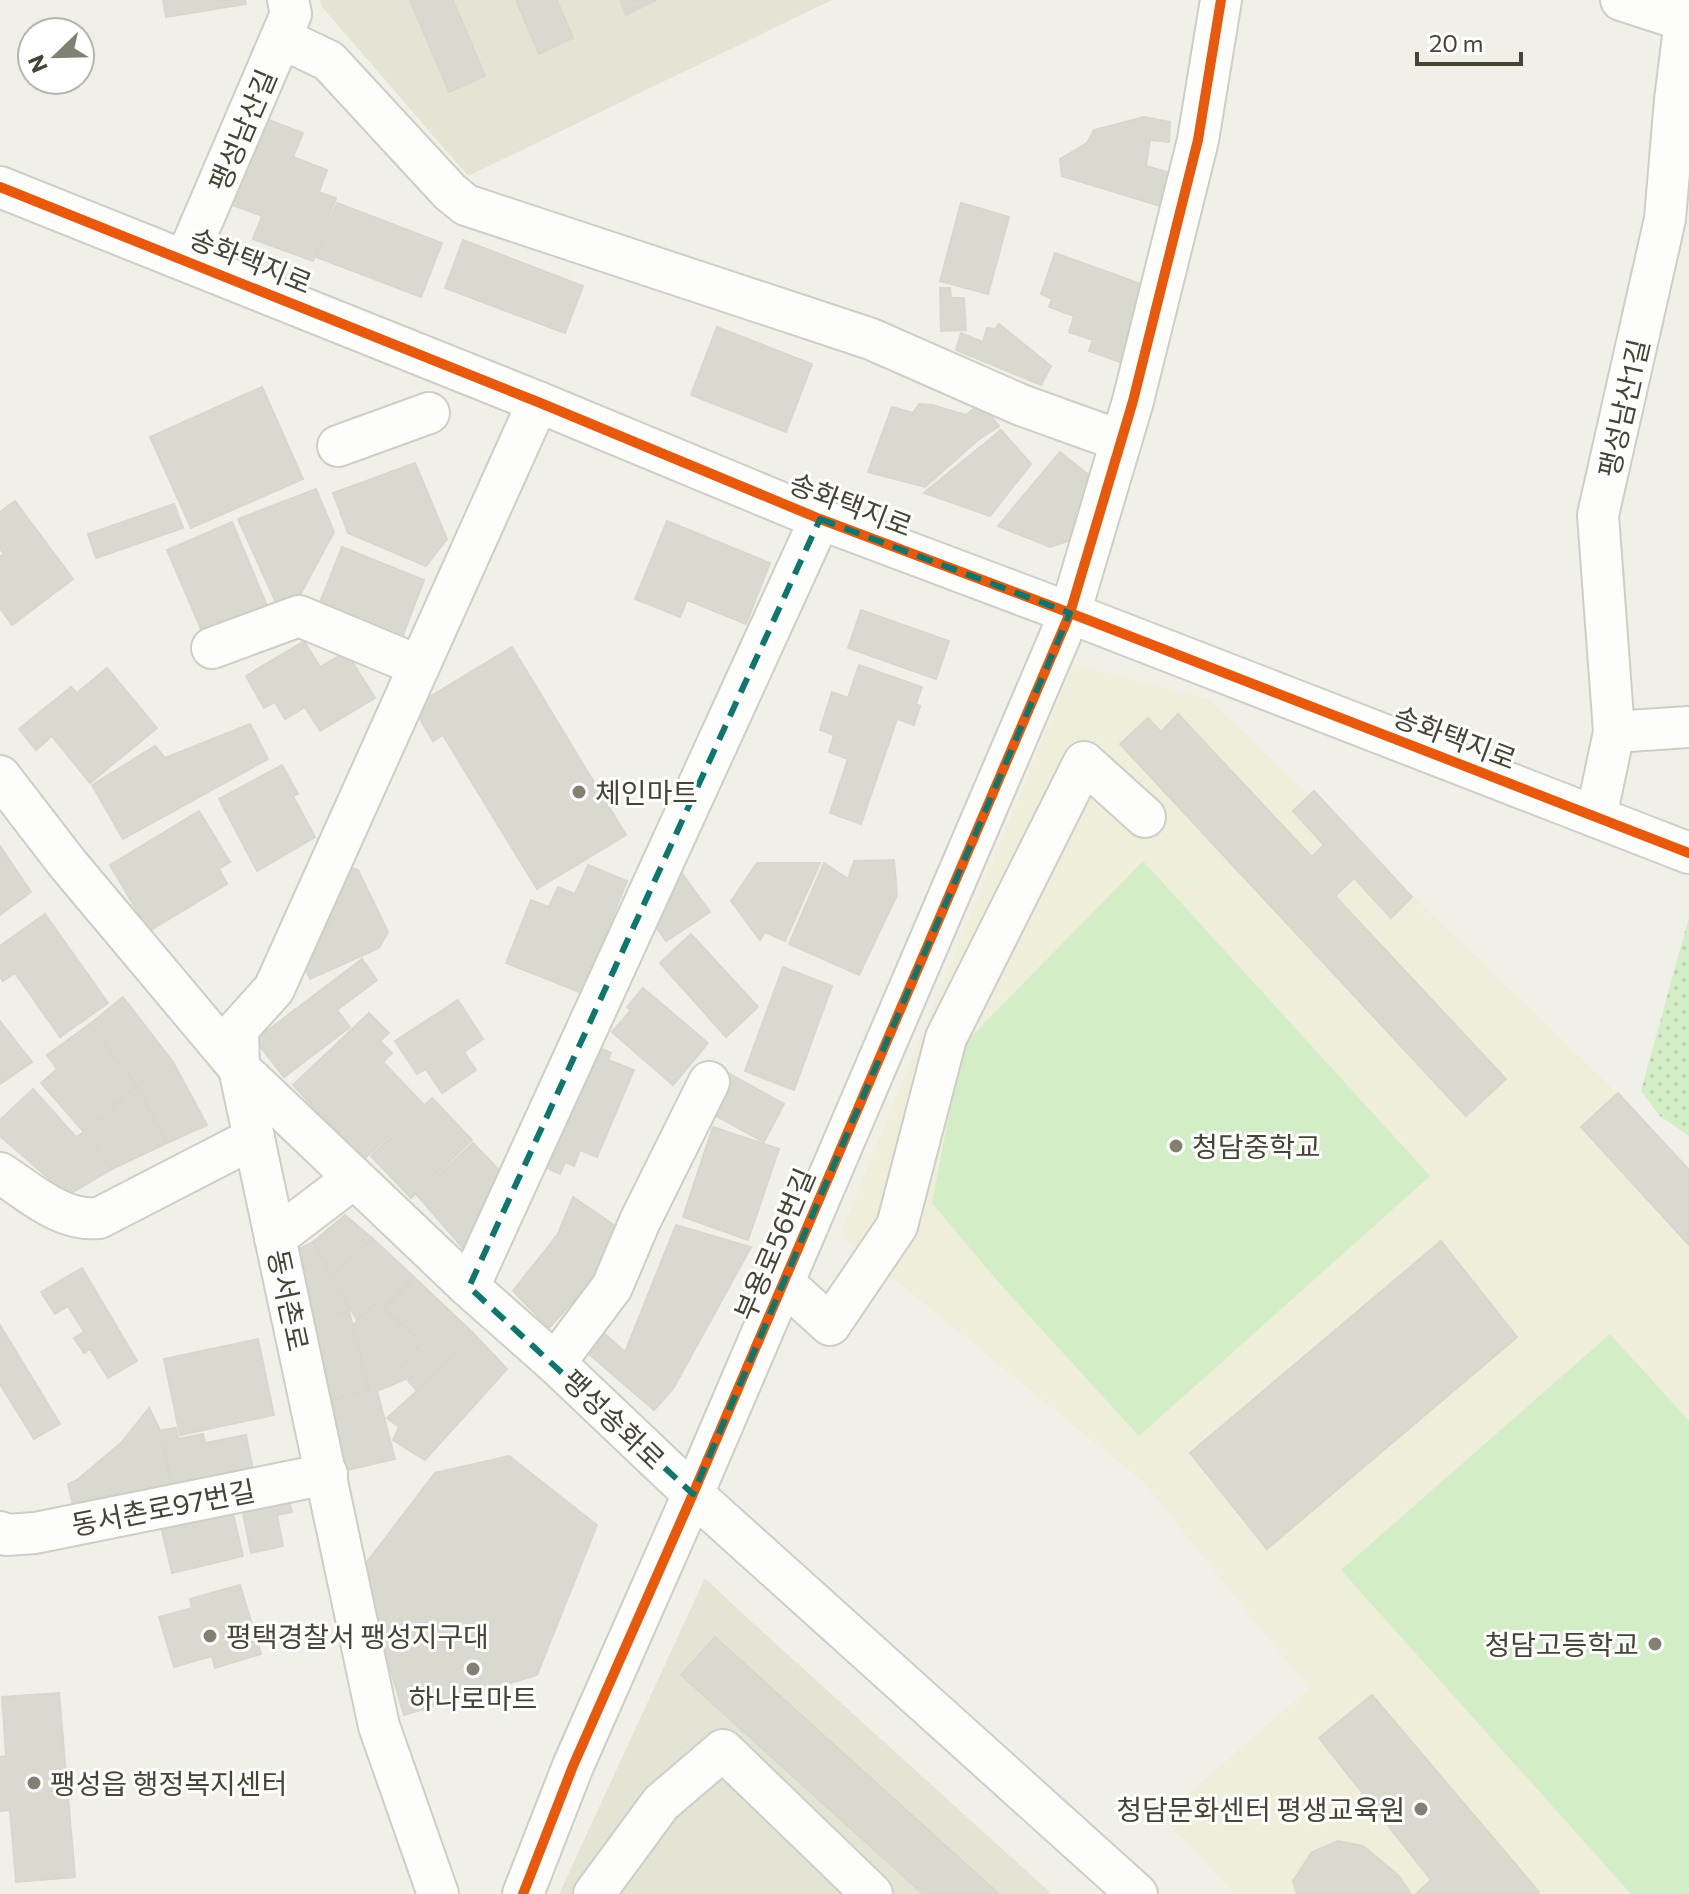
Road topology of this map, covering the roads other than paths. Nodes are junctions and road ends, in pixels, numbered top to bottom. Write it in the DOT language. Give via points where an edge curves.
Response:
graph roads {
  1 [pos="1221,0"];
  2 [pos="1621,0"];
  3 [pos="1686,14"];
  4 [pos="284,19"];
  5 [pos="0,187"];
  6 [pos="186,259"];
  7 [pos="538,402"];
  8 [pos="429,413"];
  9 [pos="1121,441"];
  10 [pos="338,446"];
  11 [pos="820,519"];
  12 [pos="1070,613"];
  13 [pos="212,648"];
  14 [pos="419,666"];
  15 [pos="1689,727"];
  16 [pos="1614,732"];
  17 [pos="0,776"];
  18 [pos="1145,817"];
  19 [pos="1596,817"];
  20 [pos="1689,853"];
  21 [pos="239,1068"];
  22 [pos="709,1082"];
  23 [pos="254,1138"];
  24 [pos="0,1173"];
  25 [pos="354,1178"];
  26 [pos="275,1238"];
  27 [pos="784,1283"];
  28 [pos="469,1287"];
  29 [pos="555,1363"];
  30 [pos="327,1474"];
  31 [pos="693,1494"];
  32 [pos="2,1539"];
  33 [pos="438,1894"];
  34 [pos="523,1894"];
  35 [pos="594,1894"];
  36 [pos="872,1894"];
  37 [pos="1137,1894"];
  1 -- 9 [label="street, 부용로56번길" via="1198,140"];
  2 -- 3 [label="street"];
  3 -- 16 [label="street, 팽성남산1길" via="1665,219 1598,515"];
  4 -- 6 [label="street, 팽성남산길"];
  4 -- 9 [label="street" via="466,205 871,339 1021,405"];
  5 -- 6 [label="street, 송화택지로"];
  6 -- 7 [label="street, 송화택지로"];
  7 -- 11 [label="street, 송화택지로"];
  7 -- 14 [label="street"];
  8 -- 10 [label="street"];
  9 -- 12 [label="street, 부용로56번길"];
  11 -- 12 [label="street, 송화택지로"];
  11 -- 28 [label="street"];
  12 -- 19 [label="street, 송화택지로"];
  12 -- 27 [label="street, 부용로56번길"];
  13 -- 14 [label="street" via="299,616"];
  14 -- 21 [label="street" via="274,989 238,1029"];
  15 -- 16 [label="street"];
  16 -- 19 [label="street, 팽성남산1길"];
  17 -- 21 [label="street, 동서촌로"];
  18 -- 27 [label="street" via="1084,762 946,1038 897,1226 830,1325"];
  19 -- 20 [label="street, 송화택지로"];
  21 -- 23 [label="street, 동서촌로"];
  21 -- 25 [label="street, 팽성송화로"];
  22 -- 29 [label="street" via="612,1287"];
  23 -- 24 [label="street" via="99,1218 65,1214"];
  23 -- 26 [label="street, 동서촌로"];
  25 -- 26 [label="street"];
  25 -- 28 [label="street, 팽성송화로"];
  26 -- 30 [label="street, 동서촌로"];
  27 -- 31 [label="street, 부용로56번길"];
  28 -- 29 [label="street, 팽성송화로"];
  29 -- 31 [label="street, 팽성송화로"];
  30 -- 32 [label="street, 동서촌로97번길"];
  30 -- 33 [label="street, 동서촌로" via="379,1726"];
  31 -- 34 [label="street, 부용로56번길" via="573,1766"];
  31 -- 37 [label="street, 팽성송화로"];
  35 -- 36 [label="street" via="661,1803 723,1750"];
}
